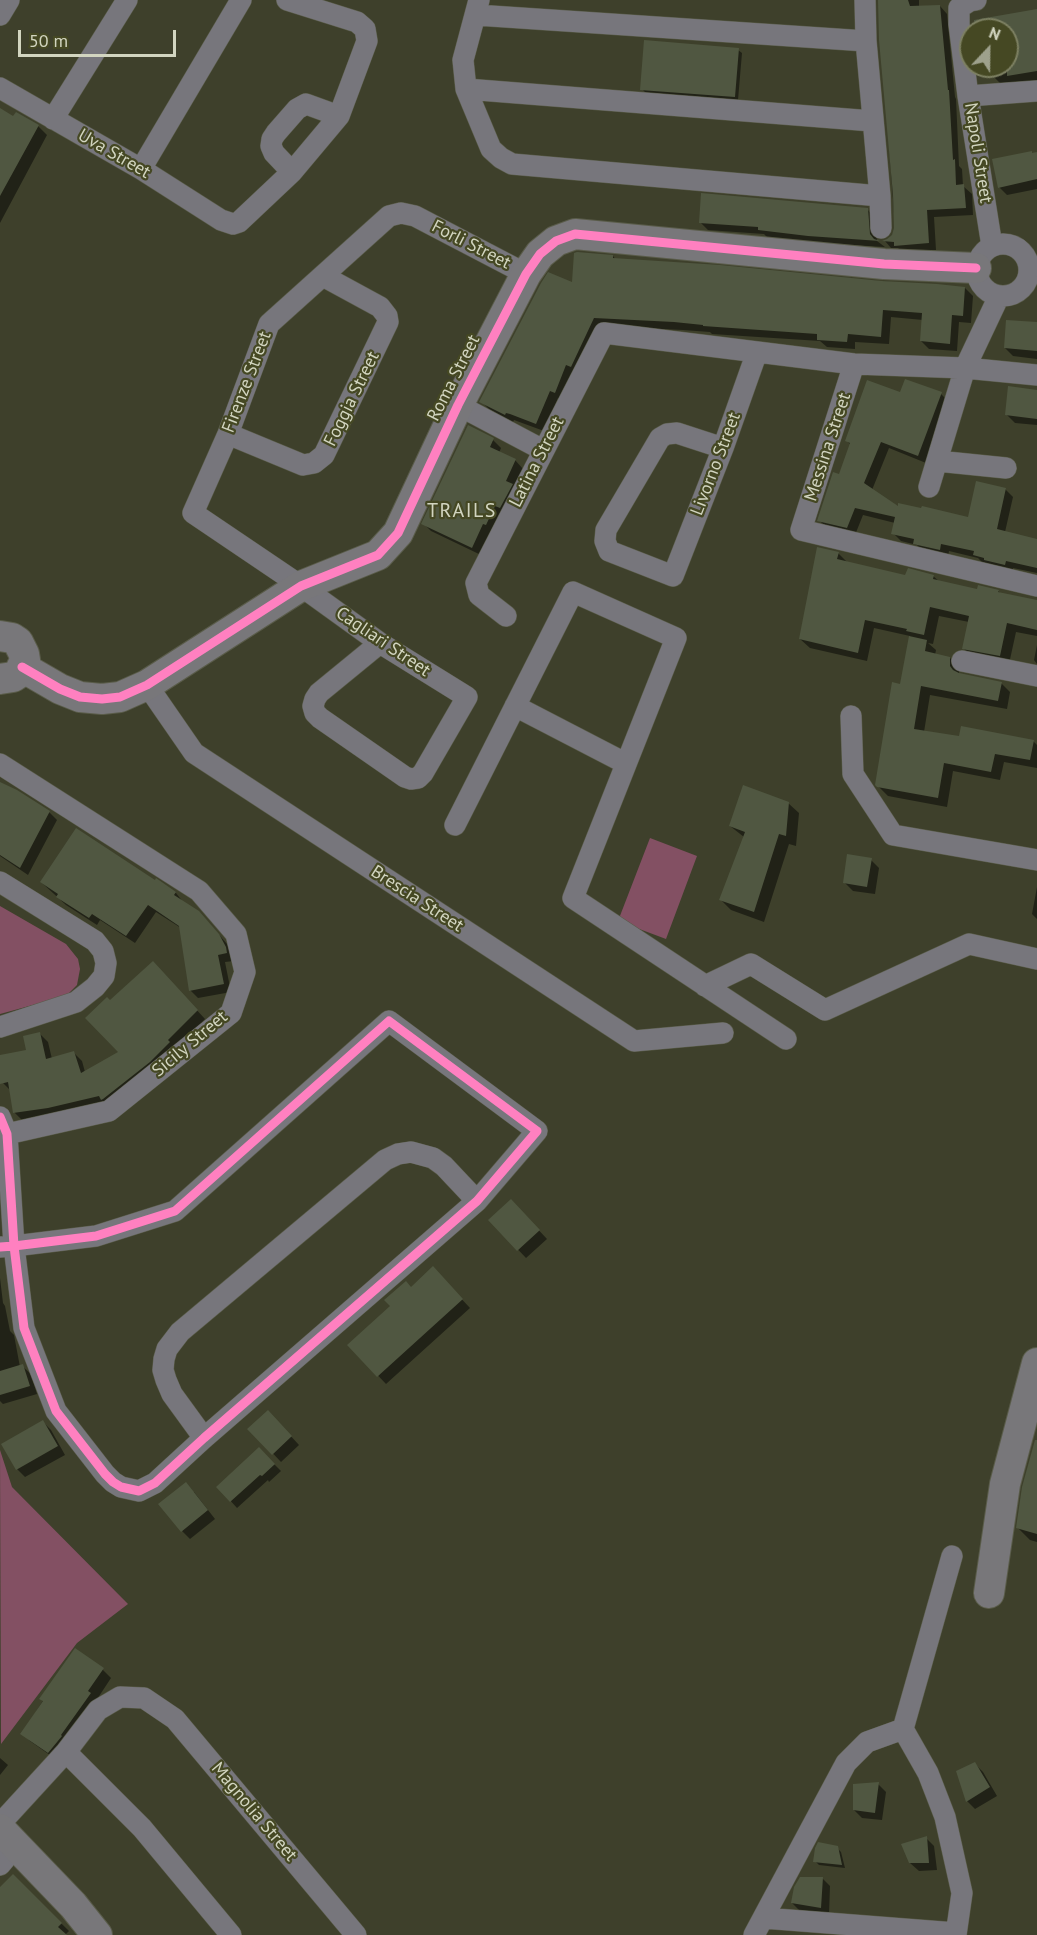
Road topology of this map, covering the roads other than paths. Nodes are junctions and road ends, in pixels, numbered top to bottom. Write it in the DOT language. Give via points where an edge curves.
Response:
graph roads {
  1 [pos="9,0"];
  2 [pos="127,0"];
  3 [pos="241,0"];
  4 [pos="287,0"];
  5 [pos="865,0"];
  6 [pos="976,0"];
  7 [pos="478,7"];
  8 [pos="0,15"];
  9 [pos="866,41"];
  10 [pos="0,88"];
  11 [pos="466,89"];
  12 [pos="1037,91"];
  13 [pos="968,96"];
  14 [pos="339,116"];
  15 [pos="53,119"];
  16 [pos="872,121"];
  17 [pos="141,169"];
  18 [pos="292,172"];
  19 [pos="880,196"];
  20 [pos="415,216"];
  21 [pos="881,228"];
  22 [pos="984,257"];
  23 [pos="526,273"];
  24 [pos="1033,273"];
  25 [pos="323,276"];
  26 [pos="999,296"];
  27 [pos="757,352"];
  28 [pos="854,364"];
  29 [pos="965,368"];
  30 [pos="1037,375"];
  31 [pos="458,405"];
  32 [pos="228,434"];
  33 [pos="723,448"];
  34 [pos="543,450"];
  35 [pos="937,461"];
  36 [pos="1006,468"];
  37 [pos="929,487"];
  38 [pos="193,513"];
  39 [pos="301,586"];
  40 [pos="1037,586"];
  41 [pos="506,616"];
  42 [pos="0,636"];
  43 [pos="380,643"];
  44 [pos="962,661"];
  45 [pos="11,673"];
  46 [pos="1037,676"];
  47 [pos="147,685"];
  48 [pos="515,706"];
  49 [pos="851,716"];
  50 [pos="625,763"];
  51 [pos="0,764"];
  52 [pos="455,825"];
  53 [pos="1037,860"];
  54 [pos="0,882"];
  55 [pos="1037,958"];
  56 [pos="705,986"];
  57 [pos="0,1027"];
  58 [pos="723,1033"];
  59 [pos="786,1039"];
  60 [pos="3,1125"];
  61 [pos="477,1201"];
  62 [pos="7,1247"];
  63 [pos="1037,1363"];
  64 [pos="204,1438"];
  65 [pos="952,1556"];
  66 [pos="988,1593"];
  67 [pos="903,1729"];
  68 [pos="66,1752"];
  69 [pos="4,1841"];
  70 [pos="758,1927"];
  71 [pos="956,1934"];
  72 [pos="97,1935"];
  73 [pos="231,1935"];
  74 [pos="356,1935"];
  1 -- 8 [label="street"];
  2 -- 15 [label="street"];
  3 -- 17 [label="street"];
  4 -- 14 [label="street" via="365,29 367,41"];
  5 -- 9 [label="street"];
  6 -- 13 [label="street, Napoli Street" via="959,8"];
  7 -- 9 [label="street"];
  7 -- 11 [label="street" via="463,60"];
  9 -- 16 [label="street"];
  10 -- 15 [label="street, Uva Street"];
  11 -- 16 [label="street"];
  11 -- 19 [label="street" via="492,149 512,164"];
  12 -- 13 [label="street"];
  13 -- 22 [label="street, Napoli Street"];
  14 -- 18 [label="street"];
  14 -- 18 [label="street" via="306,104 276,133 272,139 274,153"];
  15 -- 17 [label="street, Uva Street"];
  16 -- 19 [label="street"];
  17 -- 18 [label="street, Uva Street" via="233,224 244,219"];
  19 -- 21 [label="street"];
  20 -- 23 [label="street, Forli Street"];
  20 -- 25 [label="street, Firenze Street" via="389,216"];
  22 -- 23 [label="street, Roma Street" via="884,264 575,234 556,241"];
  22 -- 24 [label="street" via="1001,244 1010,245 1018,249"];
  22 -- 26 [label="street" via="980,283"];
  23 -- 31 [label="street, Roma Street"];
  24 -- 26 [label="street" via="1016,293"];
  25 -- 32 [label="street, Firenze Street" via="269,324"];
  25 -- 32 [label="street, Foggia Street" via="380,307 388,322 324,455 303,465"];
  26 -- 29 [label="street"];
  27 -- 28 [label="street"];
  27 -- 33 [label="street, Livorno Street"];
  27 -- 34 [label="street, Latina Street" via="604,333"];
  28 -- 29 [label="street"];
  28 -- 40 [label="street, Messina Street" via="801,530"];
  29 -- 30 [label="street"];
  29 -- 35 [label="street"];
  31 -- 34 [label="street"];
  31 -- 39 [label="street, Roma Street" via="398,532 378,555"];
  32 -- 38 [label="street, Firenze Street"];
  33 -- 33 [label="street, Livorno Street" via="677,433 660,438 606,530 609,551 673,576"];
  34 -- 41 [label="street, Latina Street" via="476,584 479,595"];
  35 -- 36 [label="street"];
  35 -- 37 [label="street"];
  38 -- 39 [label="street, Cagliari Street"];
  39 -- 43 [label="street, Cagliari Street"];
  39 -- 47 [label="street, Roma Street"];
  42 -- 45 [label="street" via="12,638 22,647 25,660"];
  43 -- 43 [label="street, Cagliari Street" via="319,693 313,706 320,718 405,777 418,778 466,697"];
  44 -- 46 [label="street"];
  45 -- 47 [label="street, Roma Street" via="80,697 102,699 120,697"];
  47 -- 58 [label="street, Brescia Street" via="194,753 634,1041"];
  48 -- 50 [label="street"];
  48 -- 50 [label="street" via="573,592 676,638"];
  48 -- 52 [label="street"];
  49 -- 53 [label="street" via="853,774 893,836"];
  50 -- 56 [label="street" via="573,898"];
  51 -- 60 [label="street, Sicily Street" via="199,891 236,934 245,972 231,1013 109,1111"];
  54 -- 57 [label="street" via="95,941 106,963 104,976 96,987 76,1002"];
  55 -- 56 [label="street" via="969,944 825,1010 751,964"];
  56 -- 59 [label="street"];
  60 -- 62 [label="street"];
  61 -- 62 [label="street" via="537,1131 389,1021 175,1211 96,1236"];
  61 -- 64 [label="street"];
  61 -- 64 [label="street" via="433,1158 411,1152 398,1154 385,1160 180,1332 167,1349 165,1380"];
  62 -- 64 [label="street" via="24,1328 56,1410 105,1474 121,1488 139,1491 155,1483"];
  63 -- 66 [label="street" via="1005,1484"];
  65 -- 67 [label="street"];
  67 -- 70 [label="street" via="867,1742 846,1763"];
  67 -- 71 [label="street" via="928,1773 945,1817 962,1893"];
  68 -- 69 [label="street"];
  68 -- 73 [label="street" via="142,1828"];
  68 -- 74 [label="street, Magnolia Street" via="98,1710 120,1697 144,1698 175,1719"];
  69 -- 72 [label="street" via="74,1905"];
  70 -- 71 [label="street"];
}
